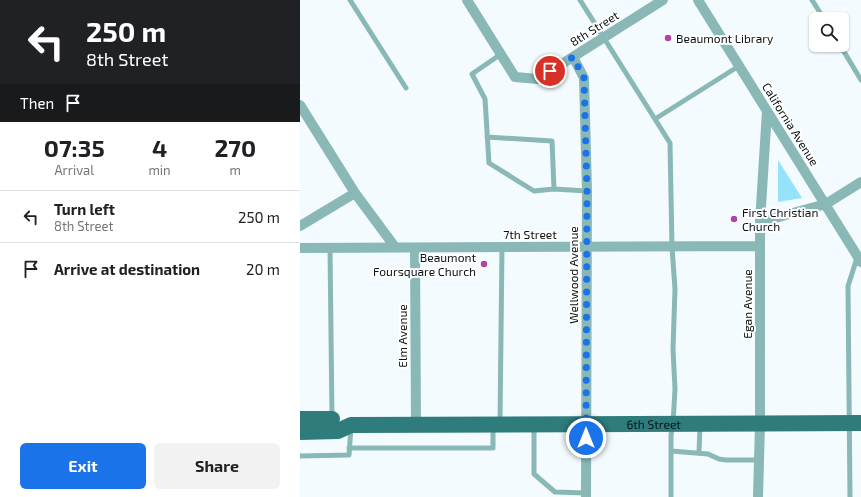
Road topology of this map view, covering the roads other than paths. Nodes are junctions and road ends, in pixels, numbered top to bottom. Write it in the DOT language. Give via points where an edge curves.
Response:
graph roads {
  1 [pos="350,0"];
  2 [pos="467,0"];
  3 [pos="580,0"];
  4 [pos="663,0"];
  5 [pos="698,0"];
  6 [pos="812,0"];
  7 [pos="820,12"];
  8 [pos="604,37"];
  9 [pos="844,52"];
  10 [pos="501,54"];
  11 [pos="573,57"];
  12 [pos="739,66"];
  13 [pos="861,80"];
  14 [pos="406,88"];
  15 [pos="300,105"];
  16 [pos="767,111"];
  17 [pos="655,119"];
  18 [pos="488,137"];
  19 [pos="861,182"];
  20 [pos="554,189"];
  21 [pos="587,191"];
  22 [pos="355,193"];
  23 [pos="826,204"];
  24 [pos="760,222"];
  25 [pos="300,226"];
  26 [pos="760,246"];
  27 [pos="395,247"];
  28 [pos="502,247"];
  29 [pos="586,247"];
  30 [pos="672,247"];
  31 [pos="300,248"];
  32 [pos="330,248"];
  33 [pos="415,248"];
  34 [pos="859,259"];
  35 [pos="300,419"];
  36 [pos="340,421"];
  37 [pos="855,423"];
  38 [pos="586,424"];
  39 [pos="673,424"];
  40 [pos="700,424"];
  41 [pos="760,424"];
  42 [pos="416,425"];
  43 [pos="496,425"];
  44 [pos="534,425"];
  45 [pos="300,432"];
  46 [pos="349,448"];
  47 [pos="671,451"];
  48 [pos="700,453"];
  49 [pos="300,456"];
  50 [pos="759,460"];
  51 [pos="586,495"];
  52 [pos="671,497"];
  53 [pos="758,497"];
  54 [pos="850,497"];
  1 -- 14 [label="lane"];
  2 -- 10 [label="street"];
  3 -- 8 [label="lane"];
  4 -- 8 [label="street, 8th Street"];
  5 -- 12 [label="street, California Avenue"];
  6 -- 7 [label="lane"];
  8 -- 11 [label="street, 8th Street"];
  8 -- 17 [label="lane"];
  9 -- 13 [label="lane"];
  10 -- 11 [label="street, 8th Street" via="515,77 538,78"];
  10 -- 18 [label="lane" via="472,74 485,98"];
  11 -- 21 [label="street, Wellwood Avenue" via="584,78"];
  12 -- 16 [label="street, California Avenue"];
  12 -- 17 [label="lane"];
  15 -- 22 [label="street"];
  16 -- 23 [label="street, California Avenue"];
  16 -- 24 [label="street, Egan Avenue"];
  17 -- 30 [label="lane" via="670,143"];
  18 -- 20 [label="lane" via="489,163 534,191"];
  18 -- 20 [label="lane" via="552,141"];
  19 -- 23 [label="street"];
  20 -- 21 [label="lane"];
  21 -- 29 [label="street, Wellwood Avenue"];
  22 -- 25 [label="street"];
  22 -- 27 [label="street"];
  23 -- 24 [label="street"];
  23 -- 34 [label="street, California Avenue"];
  24 -- 26 [label="street, Egan Avenue"];
  26 -- 30 [label="street, 7th Street"];
  26 -- 41 [label="street, Egan Avenue"];
  27 -- 32 [label="street, 7th Street"];
  27 -- 33 [label="street, 7th Street"];
  28 -- 29 [label="street, 7th Street"];
  28 -- 33 [label="street, 7th Street"];
  28 -- 43 [label="lane"];
  29 -- 30 [label="street, 7th Street"];
  29 -- 38 [label="street, Wellwood Avenue"];
  30 -- 39 [label="lane" via="675,289"];
  31 -- 32 [label="street, 7th Street"];
  32 -- 36 [label="lane"];
  33 -- 42 [label="street, Elm Avenue"];
  34 -- 37 [label="lane" via="848,286"];
  35 -- 36 [label="main road, 6th Street"];
  36 -- 42 [label="main road, 6th Street"];
  36 -- 45 [label="main road, 6th Street" via="338,431"];
  36 -- 46 [label="lane"];
  37 -- 41 [label="main road, 6th Street"];
  37 -- 54 [label="lane"];
  38 -- 39 [label="main road, 6th Street"];
  38 -- 44 [label="main road, 6th Street"];
  38 -- 51 [label="street, Wellwood Avenue"];
  39 -- 40 [label="main road, 6th Street"];
  39 -- 47 [label="lane"];
  40 -- 41 [label="main road, 6th Street"];
  40 -- 48 [label="lane"];
  41 -- 50 [label="street, Egan Avenue"];
  42 -- 43 [label="main road, 6th Street"];
  43 -- 44 [label="main road, 6th Street"];
  43 -- 46 [label="lane" via="493,448"];
  44 -- 51 [label="lane" via="534,474 555,492"];
  46 -- 49 [label="lane" via="349,455"];
  47 -- 48 [label="lane"];
  47 -- 52 [label="lane"];
  48 -- 50 [label="lane" via="726,460"];
  50 -- 53 [label="street, Egan Avenue"];
}
